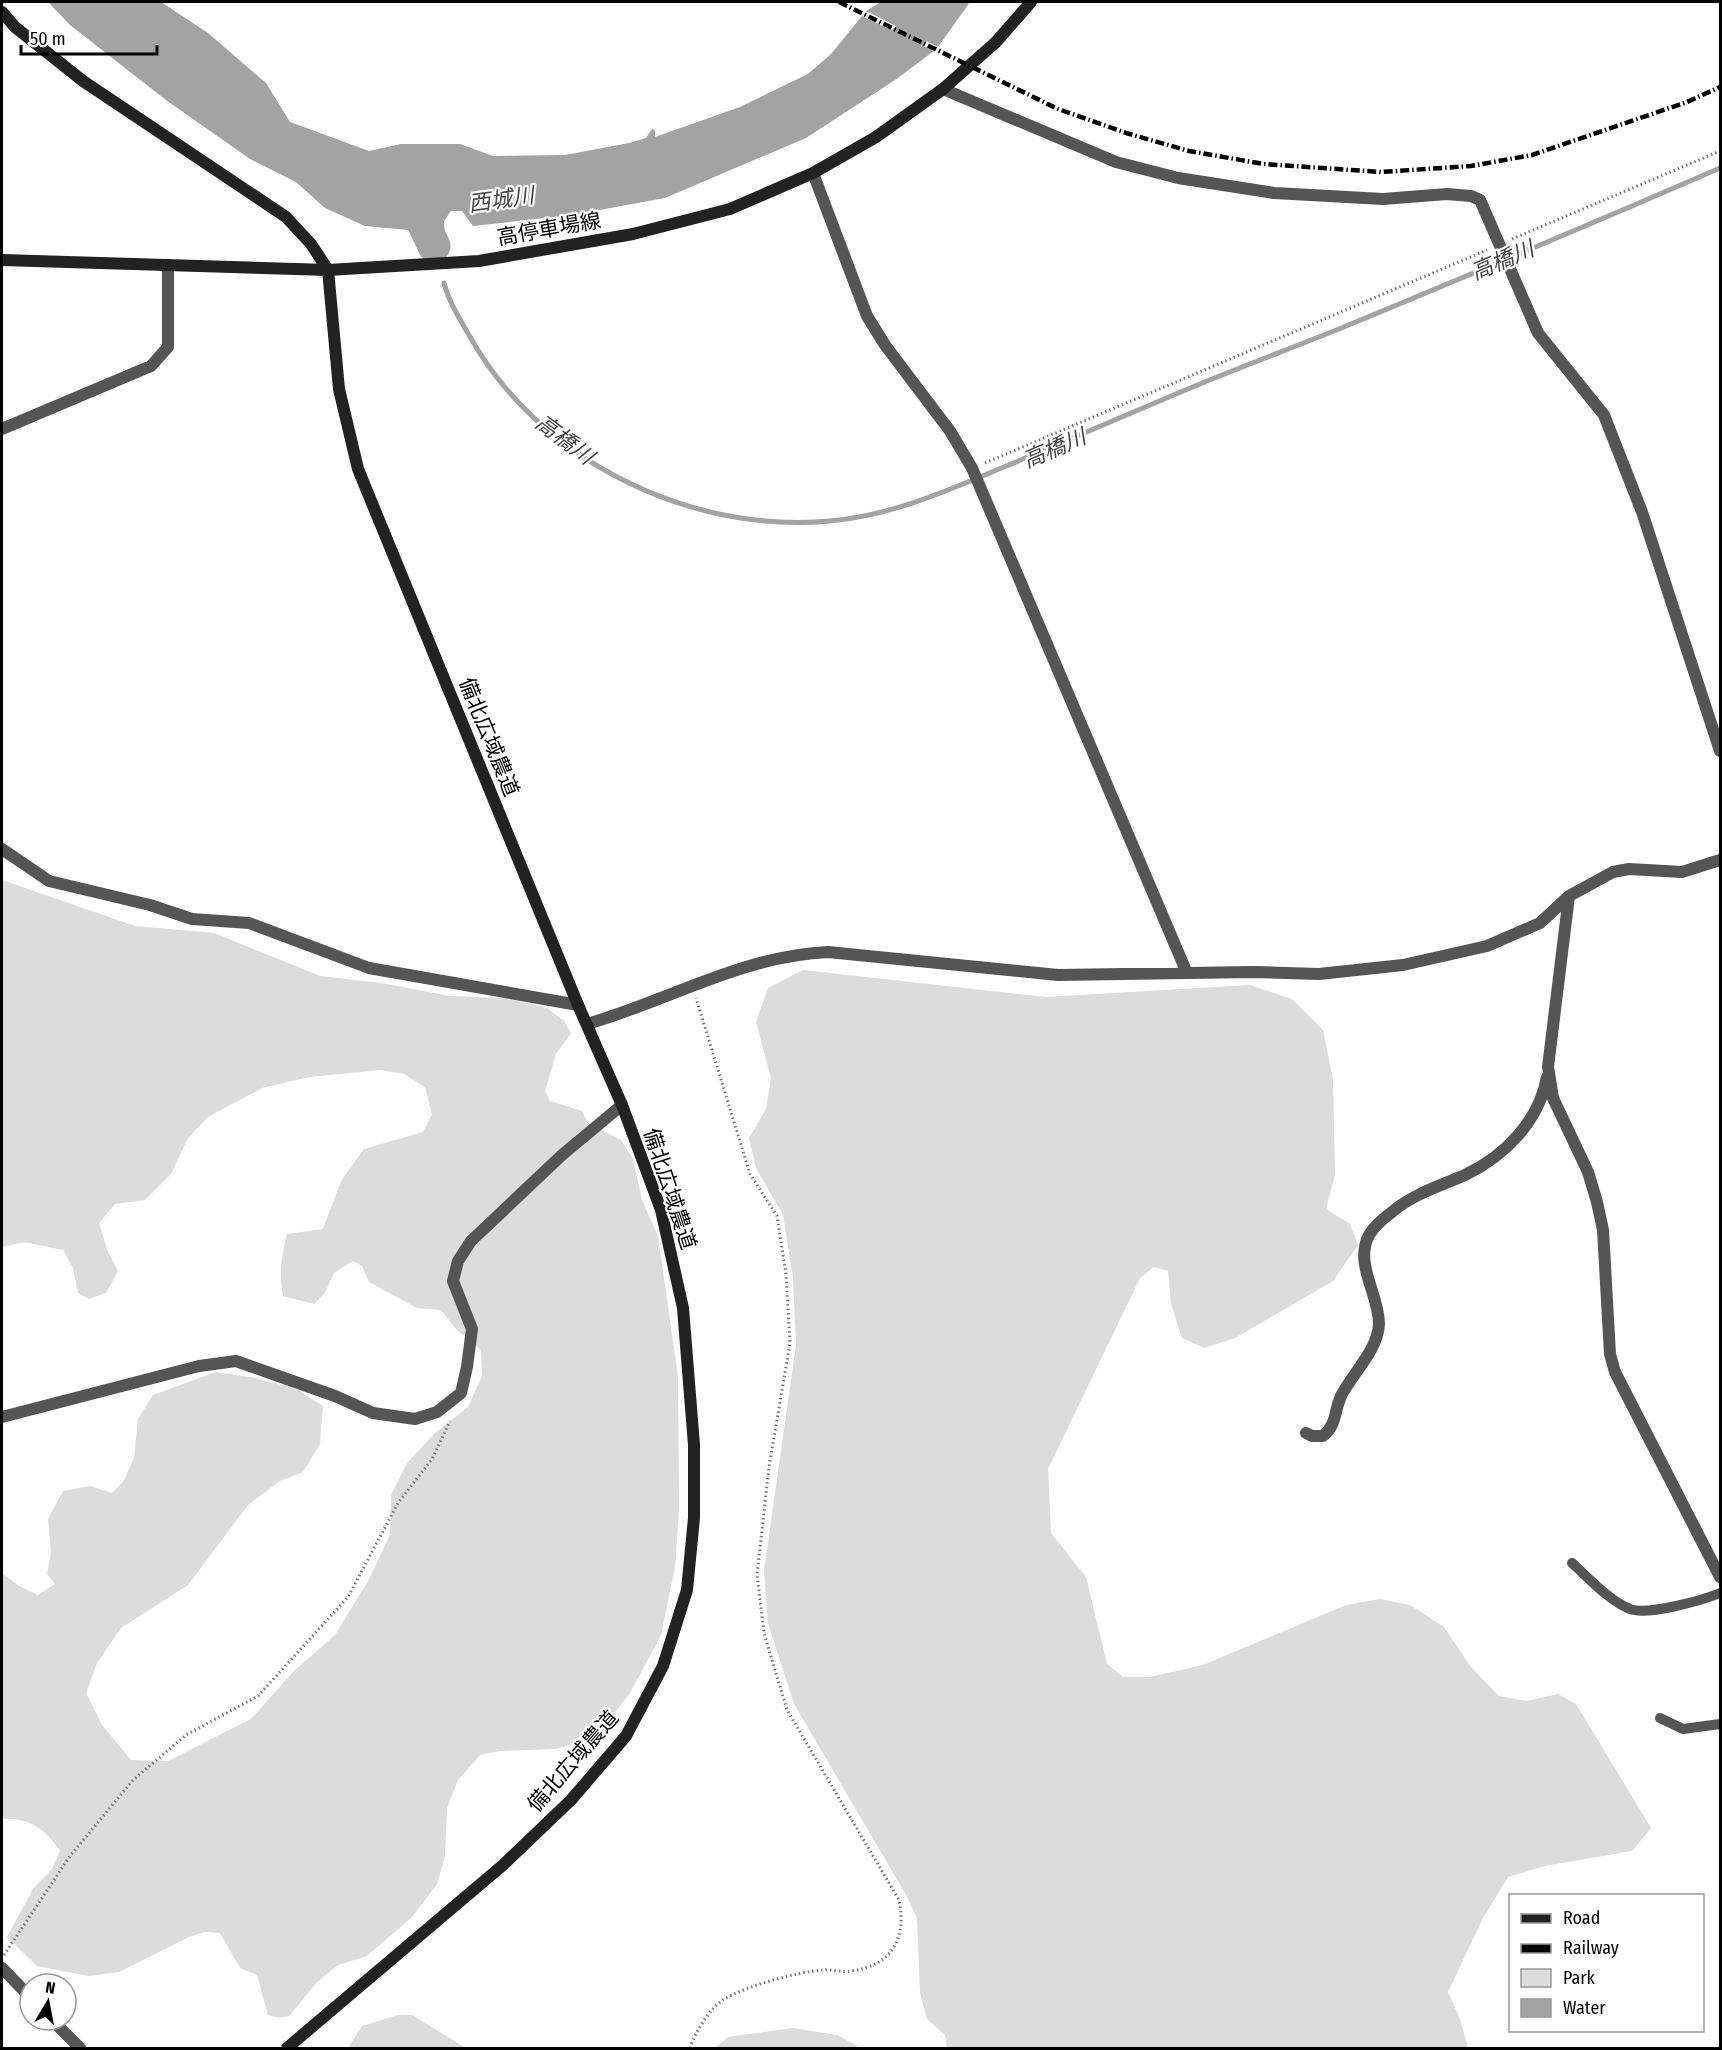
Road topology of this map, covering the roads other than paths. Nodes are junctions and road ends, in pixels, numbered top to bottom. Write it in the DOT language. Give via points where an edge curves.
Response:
graph roads {
  1 [pos="1031,2"];
  2 [pos="2,12"];
  3 [pos="943,89"];
  4 [pos="813,173"];
  5 [pos="2,260"];
  6 [pos="168,265"];
  7 [pos="328,270"];
  8 [pos="2,429"];
  9 [pos="1720,752"];
  10 [pos="2,849"];
  11 [pos="1720,860"];
  12 [pos="1569,896"];
  13 [pos="1187,973"];
  14 [pos="578,1005"];
  15 [pos="586,1024"];
  16 [pos="1548,1067"];
  17 [pos="622,1105"];
  18 [pos="2,1417"];
  19 [pos="1306,1433"];
  20 [pos="1572,1563"];
  21 [pos="1720,1577"];
  22 [pos="1720,1593"];
  23 [pos="1660,1718"];
  24 [pos="1720,1724"];
  25 [pos="2,1968"];
  26 [pos="18,1985"];
  27 [pos="64,2032"];
  28 [pos="80,2049"];
  29 [pos="287,2049"];
  1 -- 3 [label="street, 高停車場線" via="996,42"];
  2 -- 7 [label="street" via="15,27 84,81 286,218 312,244"];
  3 -- 4 [label="street, 高停車場線" via="876,136"];
  3 -- 9 [label="street" via="1116,162 1178,178 1274,193 1383,199 1447,194 1480,200 1538,333 1604,415 1642,512"];
  4 -- 7 [label="street, 高停車場線" via="730,209 633,234 479,261"];
  4 -- 13 [label="street" via="867,316 950,431 972,469"];
  5 -- 6 [label="street, 高停車場線"];
  6 -- 7 [label="street, 高停車場線"];
  6 -- 8 [label="street" via="168,347 151,366"];
  7 -- 14 [label="street, 備北広域農道" via="339,389 358,469"];
  10 -- 14 [label="street" via="48,881 192,919 249,923 369,968"];
  11 -- 12 [label="street" via="1682,872 1613,872"];
  12 -- 13 [label="street" via="1540,923 1487,946 1403,965 1319,974"];
  12 -- 16 [label="street"];
  13 -- 15 [label="street" via="1058,975 828,952 772,958 735,968 630,1012"];
  14 -- 15 [label="street, 備北広域農道"];
  15 -- 17 [label="street, 備北広域農道"];
  16 -- 19 [label="street" via="1539,1107 1520,1134 1468,1173 1397,1208 1369,1234 1365,1264 1378,1313 1378,1333 1342,1394 1334,1425 1323,1436"];
  16 -- 21 [label="street" via="1553,1098 1598,1202 1610,1354 1615,1372"];
  17 -- 18 [label="street" via="562,1155 471,1241 458,1261 453,1281 472,1329 461,1392 437,1412 415,1419 373,1413 236,1361 199,1366"];
  17 -- 29 [label="street, 備北広域農道" via="661,1210 672,1255 682,1308 694,1445 694,1518 687,1590 663,1666 626,1736 571,1800 503,1865"];
  20 -- 22 [label="lane" via="1632,1610 1692,1602"];
  23 -- 24 [label="lane" via="1683,1729"];
  25 -- 26 [label="street"];
  27 -- 28 [label="street"];
}
